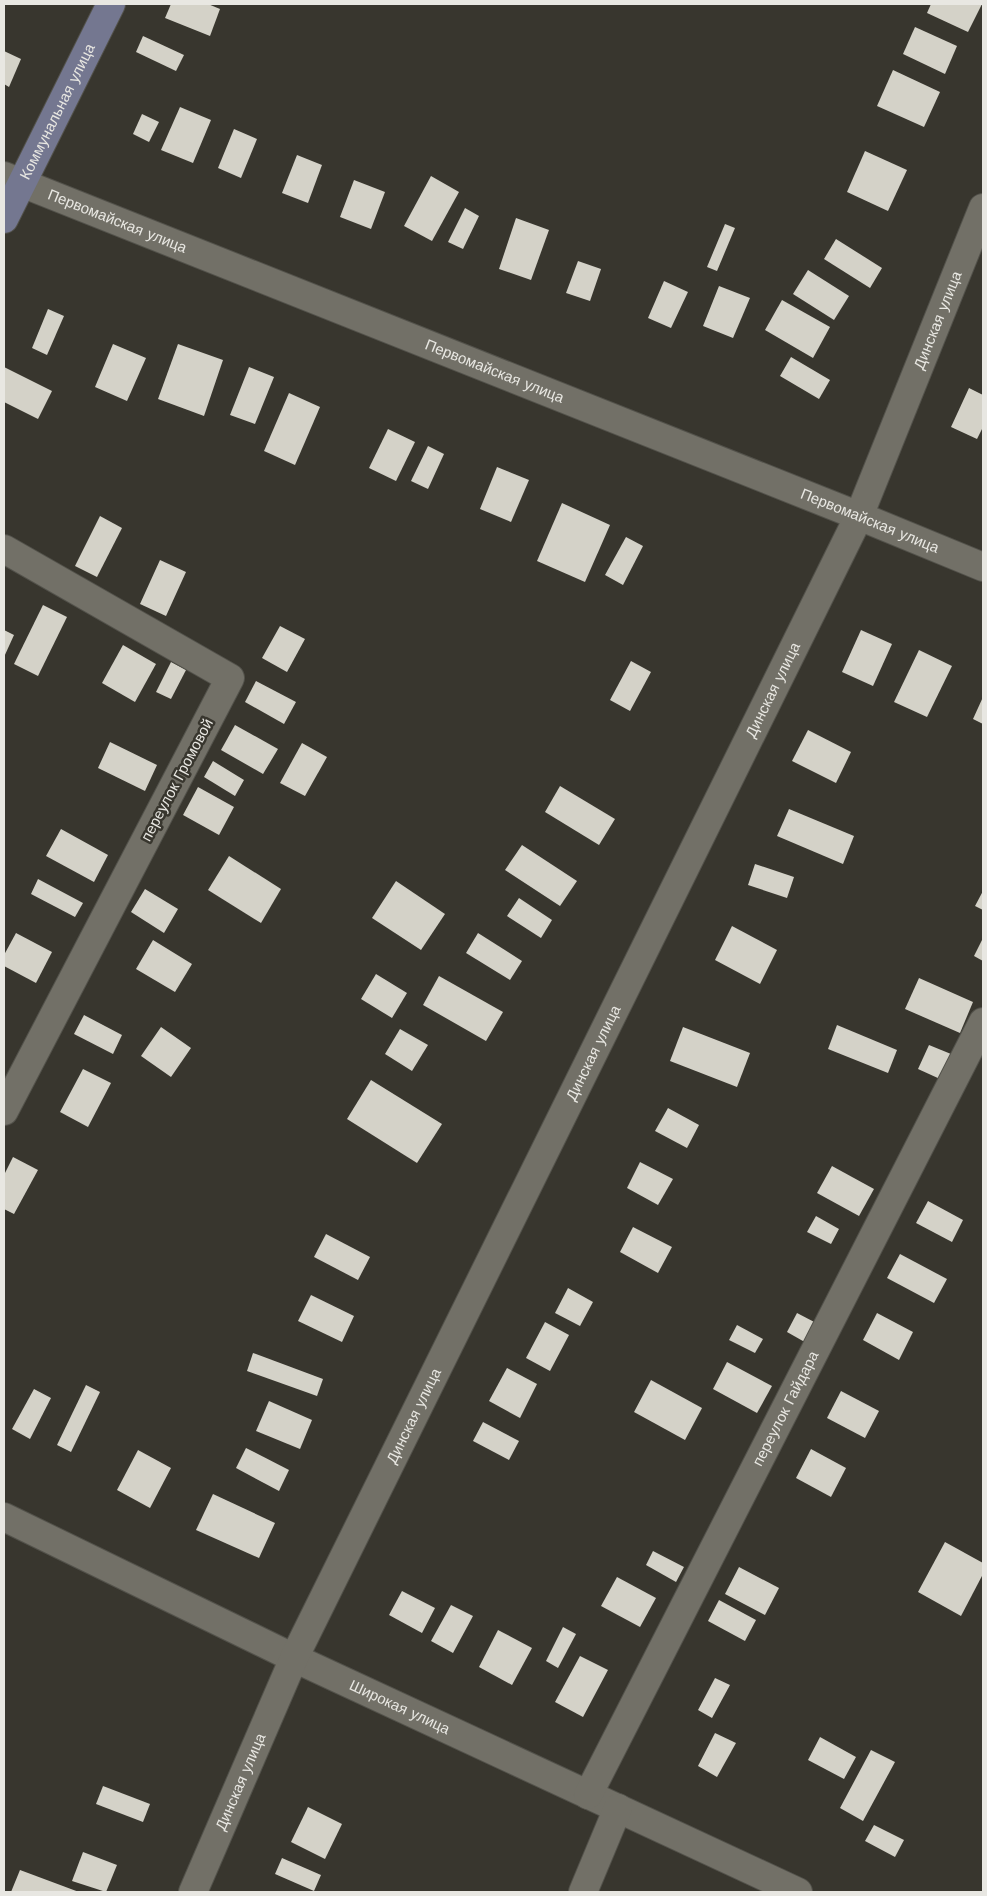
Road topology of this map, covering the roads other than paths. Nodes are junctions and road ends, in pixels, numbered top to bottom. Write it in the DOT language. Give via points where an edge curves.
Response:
graph roads {
  1 [pos="111,4"];
  2 [pos="12,180"];
  3 [pos="983,208"];
  4 [pos="4,219"];
  5 [pos="859,516"];
  6 [pos="4,549"];
  7 [pos="983,567"];
  8 [pos="983,1022"];
  9 [pos="4,1112"];
  10 [pos="4,1517"];
  11 [pos="294,1658"];
  12 [pos="588,1795"];
  13 [pos="618,1808"];
  14 [pos="193,1892"];
  15 [pos="582,1892"];
  16 [pos="798,1892"];
  1 -- 2 [label="street, Коммунальная улица"];
  2 -- 4 [label="street, Коммунальная улица"];
  2 -- 5 [label="street, Первомайская улица"];
  3 -- 5 [label="street, Динская улица"];
  5 -- 7 [label="street, Первомайская улица"];
  5 -- 11 [label="street, Динская улица"];
  6 -- 9 [label="street, переулок Громовой" via="230,678"];
  8 -- 12 [label="street, переулок Гайдара"];
  10 -- 11 [label="street, Широкая улица"];
  11 -- 12 [label="street, Широкая улица"];
  11 -- 14 [label="street, Динская улица"];
  12 -- 13 [label="street, Широкая улица"];
  13 -- 15 [label="street"];
  13 -- 16 [label="street, Широкая улица"];
}
